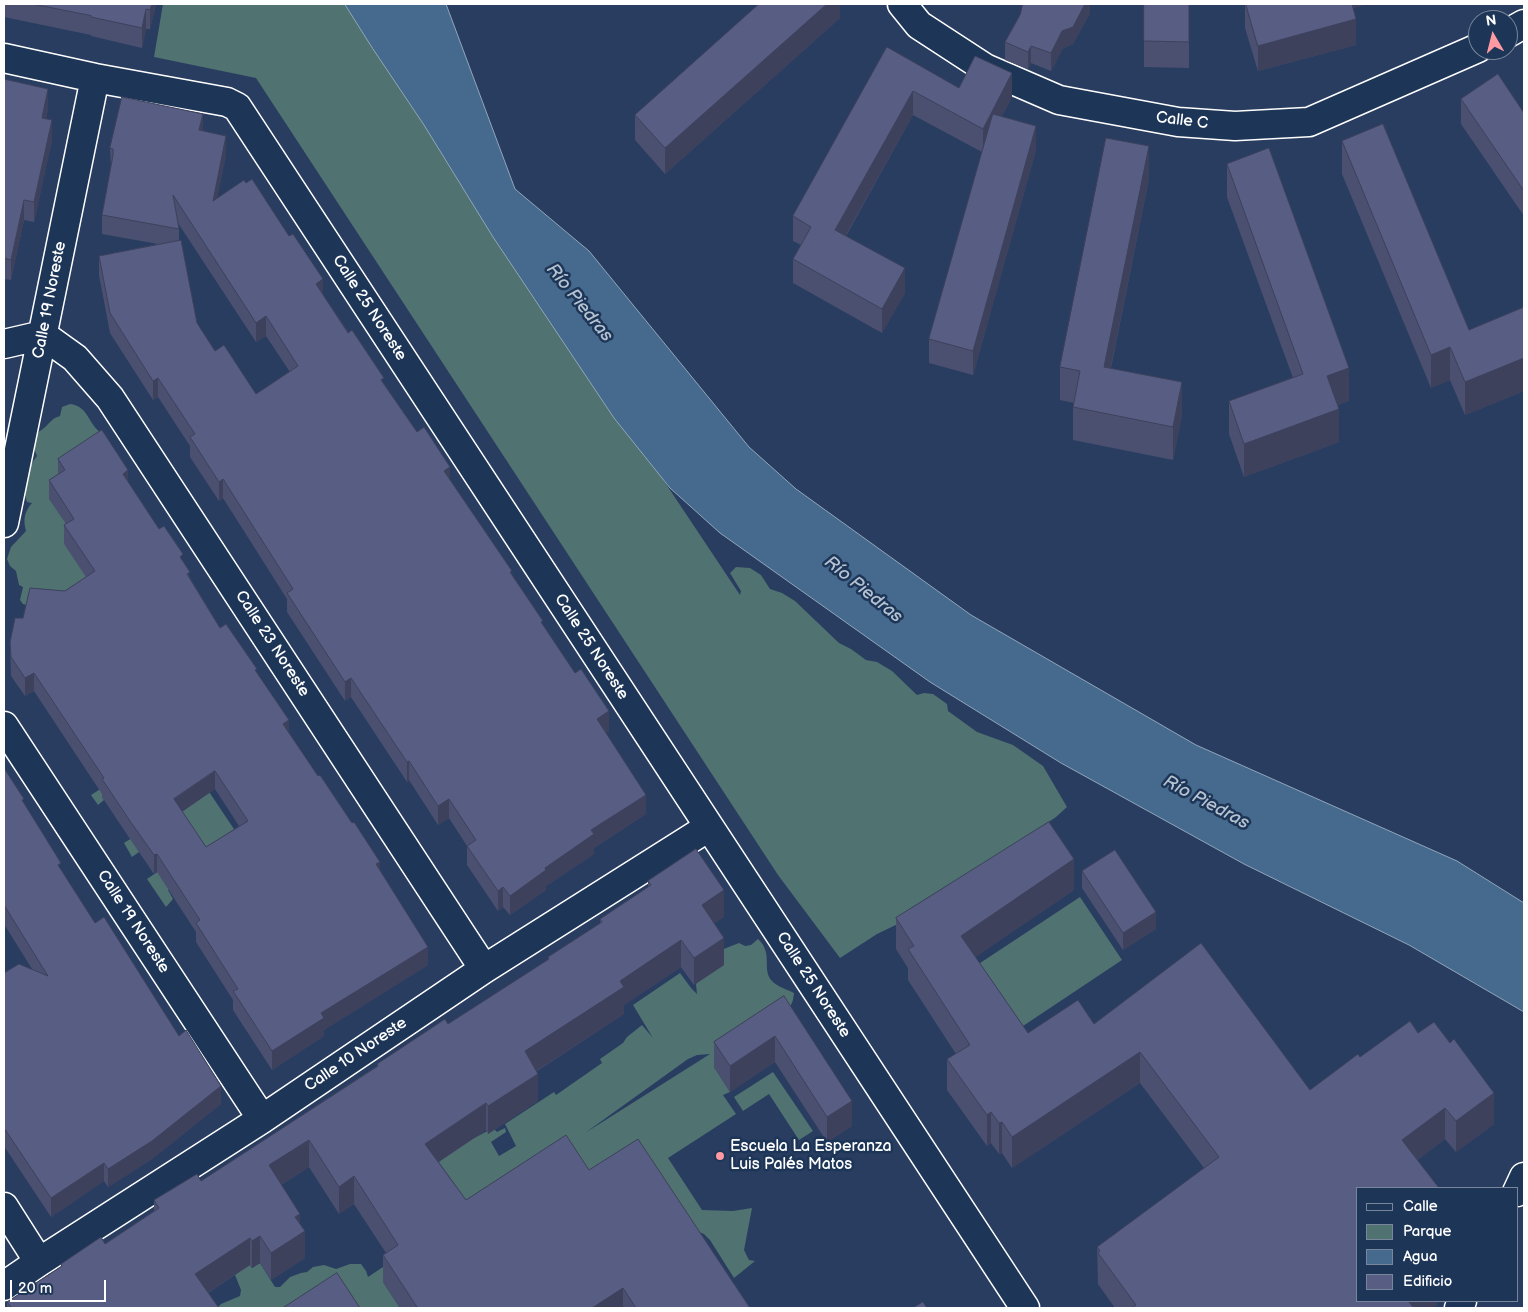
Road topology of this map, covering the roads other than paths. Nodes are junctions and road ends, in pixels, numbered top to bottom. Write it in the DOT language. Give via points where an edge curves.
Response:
graph roads {
  1 [pos="902,4"];
  2 [pos="1468,52"];
  3 [pos="4,58"];
  4 [pos="94,78"];
  5 [pos="43,335"];
  6 [pos="4,344"];
  7 [pos="4,523"];
  8 [pos="4,726"];
  9 [pos="709,827"];
  10 [pos="484,969"];
  11 [pos="262,1119"];
  12 [pos="1524,1177"];
  13 [pos="1518,1190"];
  14 [pos="4,1207"];
  15 [pos="39,1262"];
  16 [pos="4,1286"];
  17 [pos="1026,1308"];
  1 -- 2 [label="street, Calle C" via="919,25 985,68 1059,100 1187,123 1235,126 1309,122"];
  3 -- 4 [label="street, Calle 25 Noreste"];
  4 -- 5 [label="street, Calle 19 Noreste"];
  4 -- 9 [label="street, Calle 25 Noreste" via="228,102 236,107"];
  5 -- 6 [label="street"];
  5 -- 7 [label="street, Calle 19 Noreste"];
  5 -- 10 [label="street, Calle 23 Noreste" via="74,358 110,398"];
  8 -- 11 [label="street, Calle 19 Noreste"];
  9 -- 10 [label="street, Calle 10 Noreste"];
  9 -- 17 [label="street, Calle 25 Noreste"];
  10 -- 11 [label="street, Calle 10 Noreste"];
  11 -- 15 [label="street, Calle 10 Noreste"];
  12 -- 13 [label="street"];
  14 -- 15 [label="street"];
  15 -- 16 [label="street, Calle 10 Noreste"];
}
